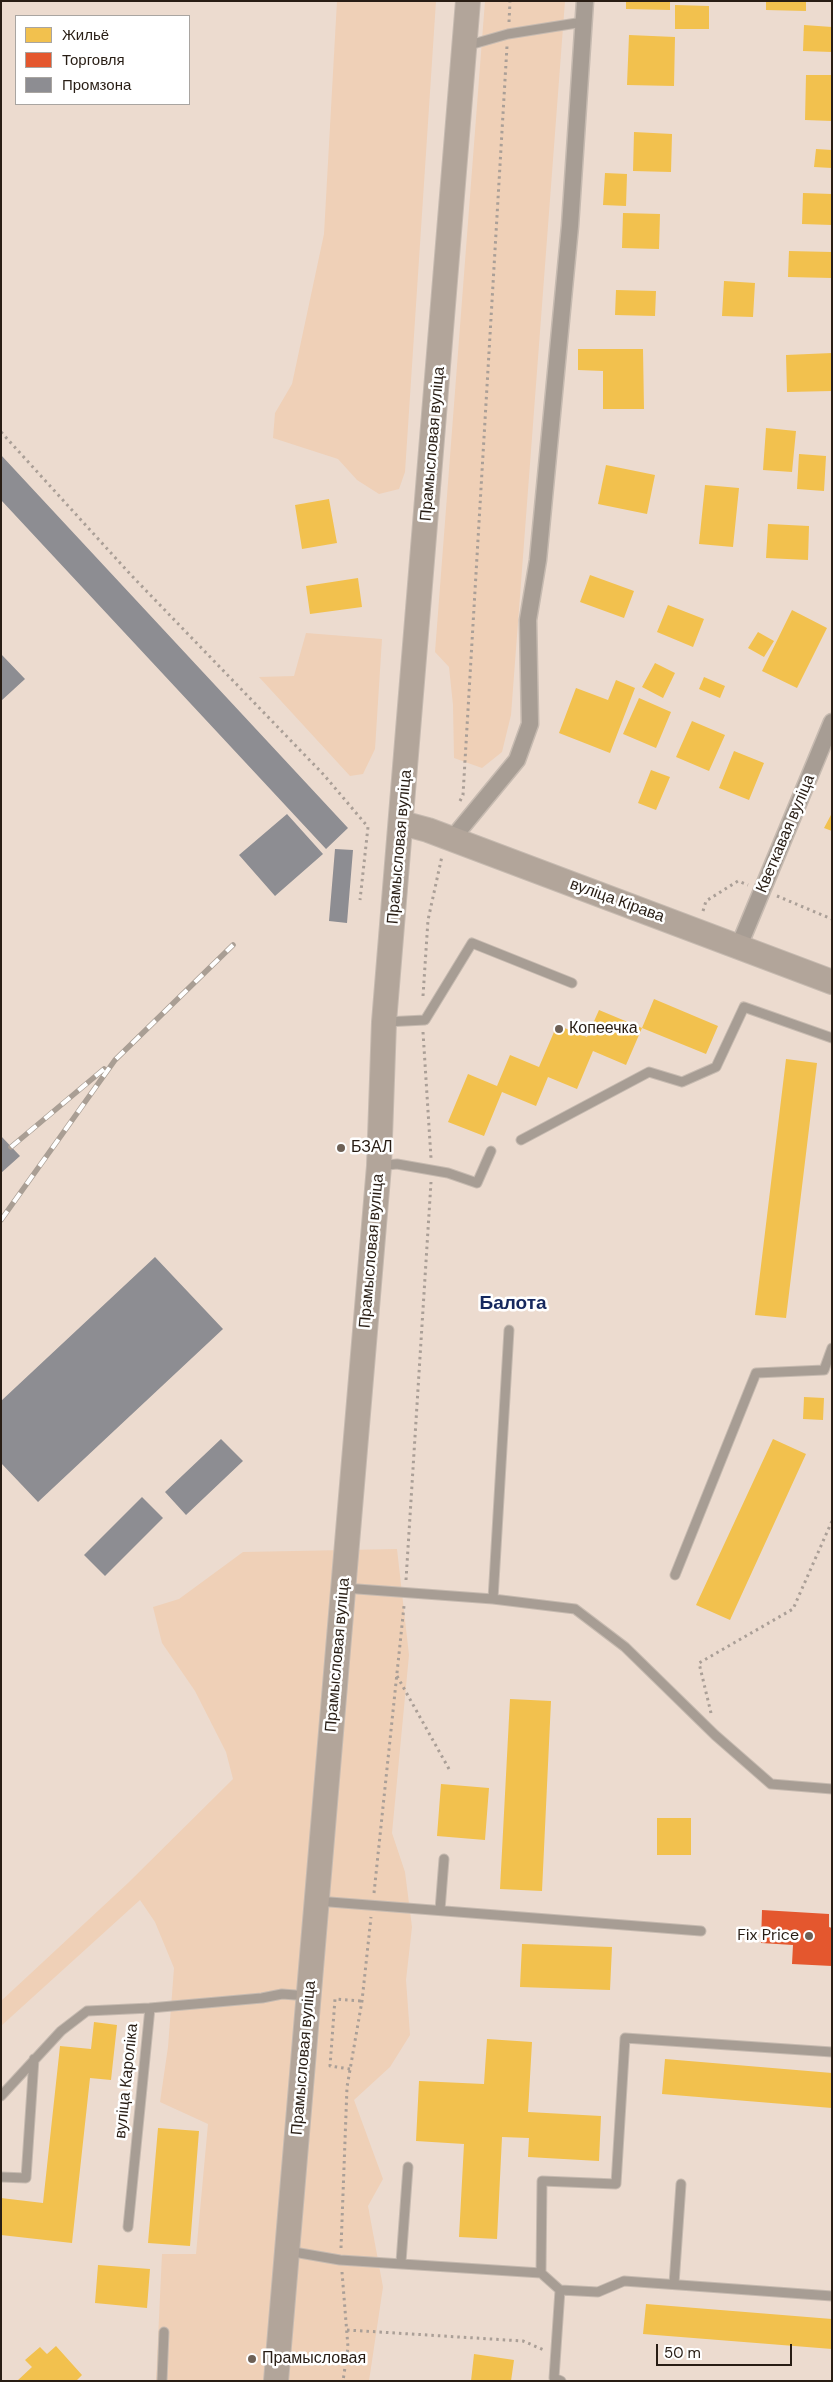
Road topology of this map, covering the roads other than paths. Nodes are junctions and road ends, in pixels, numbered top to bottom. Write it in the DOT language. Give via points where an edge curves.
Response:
graph roads {
  1 [pos="468,1"];
  2 [pos="585,1"];
  3 [pos="583,22"];
  4 [pos="465,46"];
  5 [pos="832,722"];
  6 [pos="402,823"];
  7 [pos="449,838"];
  8 [pos="739,946"];
  9 [pos="832,982"];
  10 [pos="572,983"];
  11 [pos="384,1022"];
  12 [pos="832,1038"];
  13 [pos="521,1140"];
  14 [pos="491,1151"];
  15 [pos="379,1166"];
  16 [pos="508,1330"];
  17 [pos="832,1348"];
  18 [pos="675,1575"];
  19 [pos="344,1588"];
  20 [pos="493,1599"];
  21 [pos="832,1789"];
  22 [pos="444,1859"];
  23 [pos="317,1901"];
  24 [pos="440,1910"];
  25 [pos="701,1931"];
  26 [pos="309,1996"];
  27 [pos="150,2008"];
  28 [pos="832,2052"];
  29 [pos="34,2059"];
  30 [pos="1,2096"];
  31 [pos="408,2167"];
  32 [pos="1,2177"];
  33 [pos="681,2184"];
  34 [pos="128,2227"];
  35 [pos="287,2251"];
  36 [pos="401,2262"];
  37 [pos="541,2273"];
  38 [pos="674,2284"];
  39 [pos="560,2290"];
  40 [pos="832,2296"];
  41 [pos="164,2332"];
  42 [pos="555,2380"];
  43 [pos="162,2381"];
  44 [pos="276,2381"];
  1 -- 4 [label="main road, Прамысловая вуліца"];
  2 -- 3 [label="street"];
  3 -- 4 [label="lane" via="508,34"];
  3 -- 7 [label="street" via="569,236 538,560 528,620 530,724 517,760"];
  4 -- 6 [label="main road, Прамысловая вуліца"];
  5 -- 8 [label="street, Кветкавая вуліца"];
  6 -- 7 [label="main road, вуліца Кірава"];
  6 -- 11 [label="main road, Прамысловая вуліца"];
  7 -- 8 [label="main road, вуліца Кірава"];
  8 -- 9 [label="main road, вуліца Кірава"];
  10 -- 11 [label="lane" via="472,943 425,1020"];
  11 -- 15 [label="main road, Прамысловая вуліца"];
  12 -- 13 [label="lane" via="744,1008 716,1067 682,1082 649,1072"];
  14 -- 15 [label="lane" via="477,1183 432,1170 396,1164"];
  15 -- 19 [label="main road, Прамысловая вуліца"];
  16 -- 20 [label="lane"];
  17 -- 18 [label="lane" via="824,1370 756,1373"];
  19 -- 20 [label="lane"];
  19 -- 23 [label="main road, Прамысловая вуліца"];
  20 -- 21 [label="lane" via="575,1609 625,1647 714,1734 771,1784"];
  22 -- 24 [label="lane"];
  23 -- 24 [label="lane"];
  23 -- 26 [label="main road, Прамысловая вуліца"];
  24 -- 25 [label="lane"];
  26 -- 27 [label="lane, вуліца Кароліка" via="282,1994"];
  26 -- 35 [label="main road, Прамысловая вуліца"];
  27 -- 29 [label="lane" via="87,2011 61,2031"];
  27 -- 34 [label="lane, вуліца Кароліка"];
  28 -- 37 [label="lane" via="625,2038 616,2184 542,2181"];
  29 -- 30 [label="lane"];
  29 -- 32 [label="lane" via="26,2178"];
  31 -- 36 [label="lane"];
  33 -- 38 [label="lane"];
  35 -- 36 [label="lane" via="340,2260"];
  35 -- 44 [label="main road, Прамысловая вуліца"];
  36 -- 37 [label="lane"];
  37 -- 39 [label="lane"];
  38 -- 39 [label="lane" via="624,2281 598,2292"];
  38 -- 40 [label="lane"];
  39 -- 42 [label="lane"];
  41 -- 43 [label="lane"];
}
